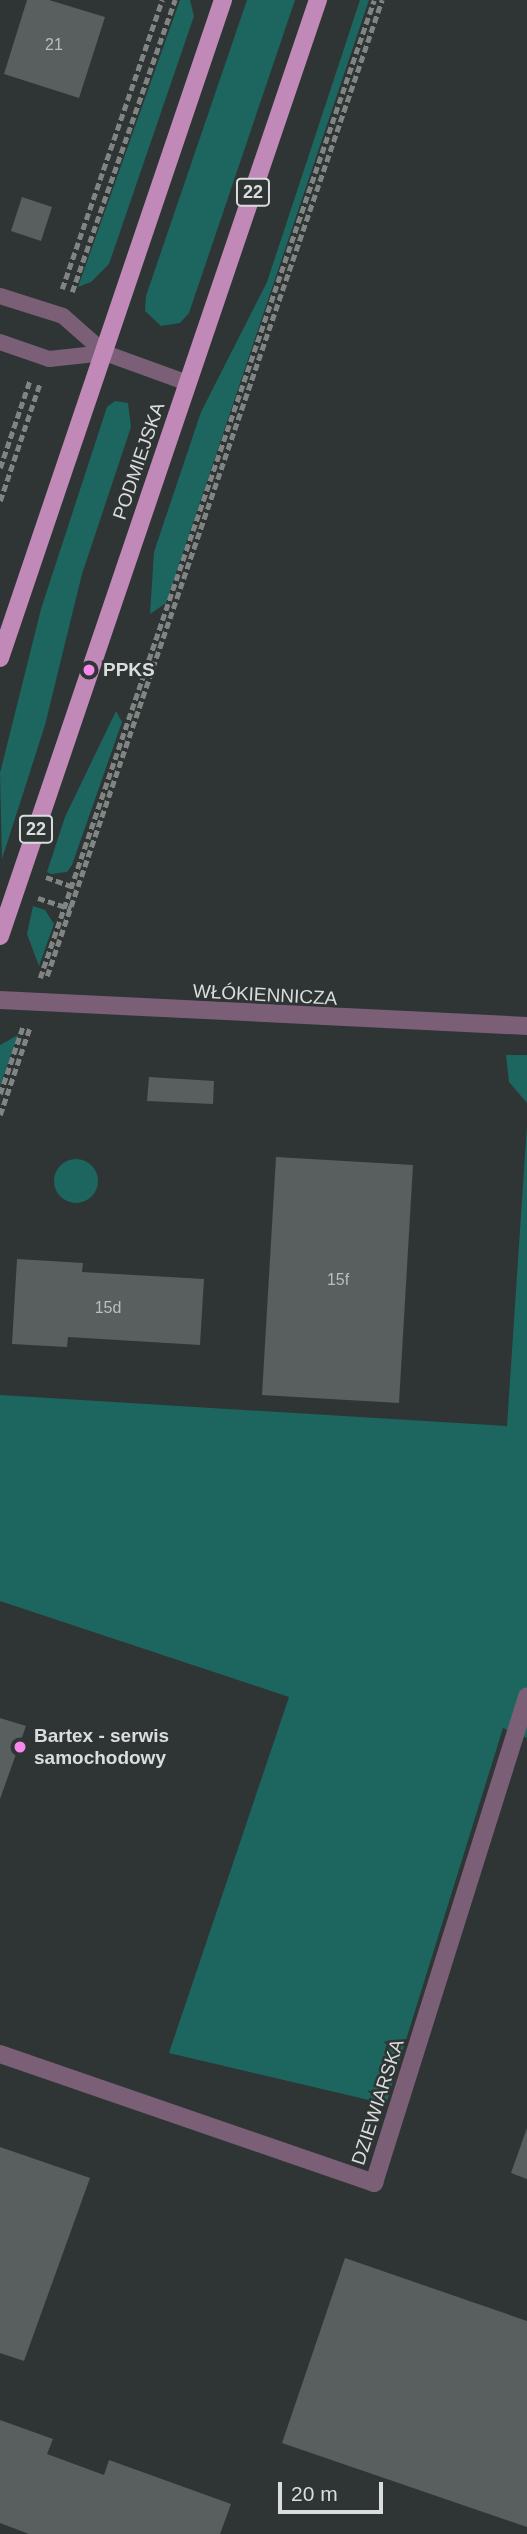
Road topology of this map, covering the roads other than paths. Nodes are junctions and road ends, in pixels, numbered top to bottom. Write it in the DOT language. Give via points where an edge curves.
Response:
graph roads {
  1 [pos="223,0"];
  2 [pos="318,0"];
  3 [pos="0,296"];
  4 [pos="0,342"];
  5 [pos="105,353"];
  6 [pos="188,383"];
  7 [pos="0,657"];
  8 [pos="0,936"];
  9 [pos="0,1000"];
  10 [pos="527,1026"];
  11 [pos="527,1697"];
  12 [pos="0,2054"];
  1 -- 5 [label="main road"];
  2 -- 6 [label="main road, PODMIEJSKA / 22"];
  3 -- 5 [label="lane" via="58,314"];
  4 -- 5 [label="lane" via="43,357"];
  5 -- 6 [label="lane"];
  5 -- 7 [label="main road"];
  6 -- 8 [label="main road, PODMIEJSKA / 22"];
  9 -- 10 [label="street, WŁÓKIENNICZA"];
  11 -- 12 [label="street, DZIEWIARSKA" via="374,2183"];
}
